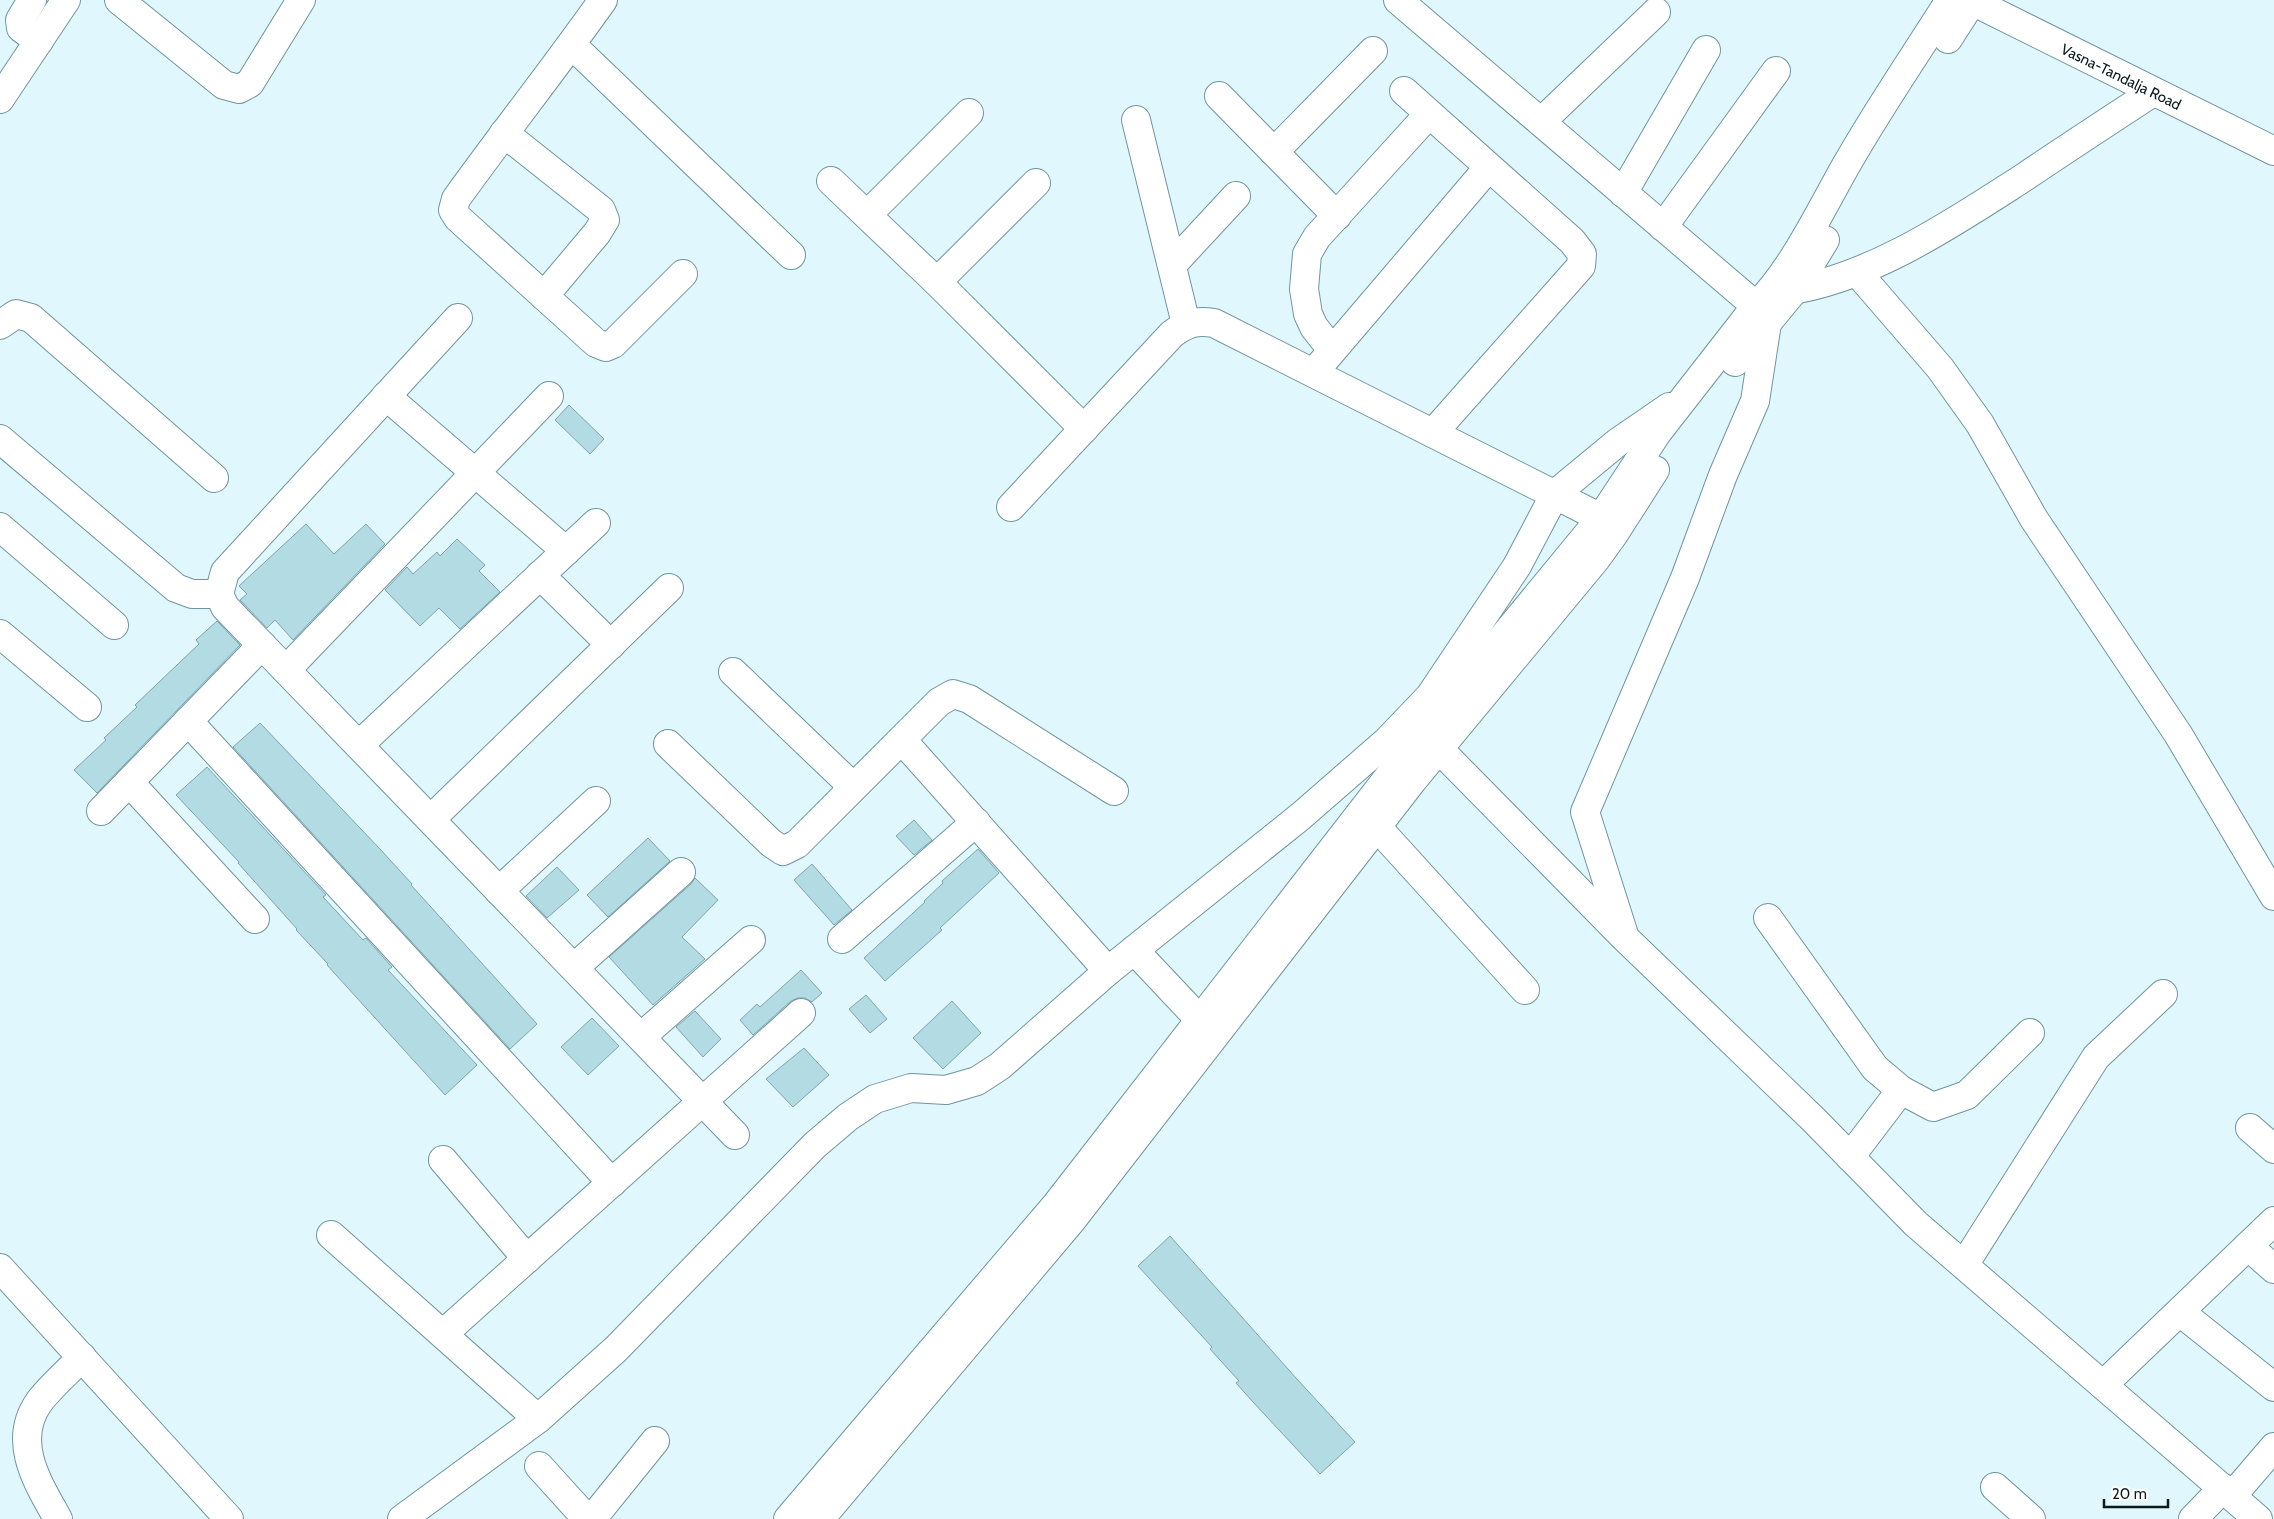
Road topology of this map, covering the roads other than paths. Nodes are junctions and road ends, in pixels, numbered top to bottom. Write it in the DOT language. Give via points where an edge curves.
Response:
graph roads {
  1 [pos="32,0"];
  2 [pos="66,0"];
  3 [pos="119,0"];
  4 [pos="301,0"];
  5 [pos="603,0"];
  6 [pos="1966,0"];
  7 [pos="1400,1"];
  8 [pos="1656,12"];
  9 [pos="39,41"];
  10 [pos="572,45"];
  11 [pos="1706,50"];
  12 [pos="1373,51"];
  13 [pos="1776,71"];
  14 [pos="5,83"];
  15 [pos="1404,91"];
  16 [pos="2153,92"];
  17 [pos="1219,96"];
  18 [pos="969,113"];
  19 [pos="1429,114"];
  20 [pos="1136,120"];
  21 [pos="1541,122"];
  22 [pos="504,133"];
  23 [pos="2274,151"];
  24 [pos="1274,152"];
  25 [pos="1488,168"];
  26 [pos="831,180"];
  27 [pos="1036,183"];
  28 [pos="1623,192"];
  29 [pos="1236,196"];
  30 [pos="867,215"];
  31 [pos="1337,216"];
  32 [pos="1663,227"];
  33 [pos="792,255"];
  34 [pos="1172,265"];
  35 [pos="1857,272"];
  36 [pos="683,274"];
  37 [pos="937,282"];
  38 [pos="544,296"];
  39 [pos="1772,303"];
  40 [pos="458,318"];
  41 [pos="1186,324"];
  42 [pos="0,325"];
  43 [pos="1332,350"];
  44 [pos="1314,373"];
  45 [pos="1688,393"];
  46 [pos="386,396"];
  47 [pos="550,396"];
  48 [pos="1084,429"];
  49 [pos="1433,433"];
  50 [pos="0,440"];
  51 [pos="476,474"];
  52 [pos="214,478"];
  53 [pos="1555,494"];
  54 [pos="1011,507"];
  55 [pos="1601,518"];
  56 [pos="596,523"];
  57 [pos="0,527"];
  58 [pos="566,551"];
  59 [pos="540,575"];
  60 [pos="669,588"];
  61 [pos="219,594"];
  62 [pos="114,625"];
  63 [pos="0,634"];
  64 [pos="262,645"];
  65 [pos="611,645"];
  66 [pos="286,670"];
  67 [pos="733,672"];
  68 [pos="87,707"];
  69 [pos="188,721"];
  70 [pos="902,740"];
  71 [pos="668,744"];
  72 [pos="359,745"];
  73 [pos="1439,749"];
  74 [pos="129,782"];
  75 [pos="852,786"];
  76 [pos="1114,791"];
  77 [pos="596,801"];
  78 [pos="101,811"];
  79 [pos="431,819"];
  80 [pos="976,822"];
  81 [pos="1377,828"];
  82 [pos="681,872"];
  83 [pos="499,890"];
  84 [pos="2274,896"];
  85 [pos="1768,918"];
  86 [pos="255,919"];
  87 [pos="1625,938"];
  88 [pos="842,939"];
  89 [pos="751,940"];
  90 [pos="1134,950"];
  91 [pos="575,967"];
  92 [pos="1108,971"];
  93 [pos="1525,990"];
  94 [pos="2164,994"];
  95 [pos="801,1013"];
  96 [pos="1200,1020"];
  97 [pos="2030,1033"];
  98 [pos="641,1037"];
  99 [pos="1901,1090"];
  100 [pos="702,1101"];
  101 [pos="2250,1128"];
  102 [pos="735,1135"];
  103 [pos="2274,1149"];
  104 [pos="1850,1157"];
  105 [pos="443,1160"];
  106 [pos="612,1182"];
  107 [pos="2274,1220"];
  108 [pos="331,1235"];
  109 [pos="2248,1246"];
  110 [pos="527,1260"];
  111 [pos="1964,1265"];
  112 [pos="0,1268"];
  113 [pos="2274,1269"];
  114 [pos="2180,1312"];
  115 [pos="443,1334"];
  116 [pos="82,1358"];
  117 [pos="2103,1385"];
  118 [pos="2274,1387"];
  119 [pos="538,1419"];
  120 [pos="655,1441"];
  121 [pos="2274,1447"];
  122 [pos="539,1466"];
  123 [pos="1996,1487"];
  124 [pos="2228,1492"];
  125 [pos="58,1519"];
  126 [pos="229,1519"];
  127 [pos="402,1519"];
  128 [pos="587,1519"];
  129 [pos="592,1519"];
  130 [pos="788,1519"];
  131 [pos="820,1519"];
  132 [pos="2031,1519"];
  133 [pos="2193,1519"];
  134 [pos="2258,1519"];
  1 -- 9 [label="street" via="20,20 21,28"];
  2 -- 9 [label="street"];
  3 -- 4 [label="street" via="224,85 239,89 250,83"];
  5 -- 10 [label="street"];
  6 -- 16 [label="street, Vasna-Tandalja Road"];
  6 -- 39 [label="street" via="1864,170"];
  7 -- 21 [label="street"];
  8 -- 21 [label="street"];
  9 -- 14 [label="street"];
  10 -- 22 [label="street"];
  10 -- 33 [label="street"];
  11 -- 28 [label="street"];
  12 -- 24 [label="street"];
  13 -- 32 [label="street"];
  15 -- 19 [label="street"];
  16 -- 23 [label="street, Vasna-Tandalja Road"];
  16 -- 35 [label="street" via="1976,208"];
  17 -- 24 [label="street"];
  18 -- 30 [label="street"];
  19 -- 25 [label="street"];
  19 -- 31 [label="street"];
  20 -- 34 [label="street"];
  21 -- 28 [label="street"];
  22 -- 38 [label="street" via="456,199 453,210"];
  22 -- 38 [label="street" via="601,210 605,220"];
  24 -- 31 [label="street"];
  25 -- 43 [label="street"];
  25 -- 49 [label="street" via="1572,241 1582,254 1582,266"];
  26 -- 30 [label="street"];
  27 -- 37 [label="street"];
  28 -- 32 [label="street"];
  29 -- 34 [label="street"];
  30 -- 37 [label="street"];
  31 -- 43 [label="street" via="1317,237 1308,254 1304,289 1308,314"];
  32 -- 39 [label="street"];
  34 -- 41 [label="street"];
  35 -- 39 [label="street"];
  35 -- 84 [label="street" via="1940,368 1980,424 2034,519 2178,734"];
  36 -- 38 [label="street" via="613,344 606,347 596,343"];
  37 -- 48 [label="street"];
  39 -- 45 [label="street"];
  39 -- 73 [label="street" via="1671,444 1596,559"];
  39 -- 87 [label="street" via="1755,401 1723,475 1685,578 1585,812"];
  40 -- 46 [label="street"];
  41 -- 44 [label="street" via="1199,321 1214,323"];
  41 -- 48 [label="street" via="1172,334"];
  42 -- 52 [label="street" via="16,314 31,318"];
  43 -- 44 [label="street"];
  44 -- 49 [label="street"];
  45 -- 53 [label="street" via="1618,442"];
  45 -- 55 [label="street" via="1657,433"];
  46 -- 51 [label="street"];
  46 -- 61 [label="street" via="225,572"];
  47 -- 51 [label="street"];
  48 -- 54 [label="street"];
  49 -- 53 [label="street"];
  50 -- 61 [label="street" via="176,588 192,594"];
  51 -- 58 [label="street"];
  51 -- 66 [label="street"];
  53 -- 55 [label="street"];
  53 -- 90 [label="street" via="1517,566 1430,696 1387,741 1301,816"];
  55 -- 96 [label="street" via="1397,766"];
  56 -- 58 [label="street"];
  57 -- 62 [label="street"];
  58 -- 59 [label="street"];
  59 -- 65 [label="street"];
  59 -- 72 [label="street"];
  60 -- 65 [label="street"];
  61 -- 64 [label="street" via="225,607"];
  63 -- 68 [label="street"];
  64 -- 66 [label="street"];
  64 -- 69 [label="street"];
  65 -- 79 [label="street"];
  66 -- 72 [label="street"];
  67 -- 75 [label="street"];
  69 -- 74 [label="street"];
  69 -- 106 [label="street"];
  70 -- 75 [label="street"];
  70 -- 76 [label="street" via="939,702 954,694 969,699"];
  70 -- 80 [label="street"];
  71 -- 75 [label="street" via="783,851 797,844"];
  72 -- 79 [label="street"];
  73 -- 81 [label="street"];
  73 -- 87 [label="street"];
  74 -- 78 [label="street"];
  74 -- 86 [label="street"];
  77 -- 83 [label="street"];
  79 -- 83 [label="street"];
  80 -- 88 [label="street"];
  80 -- 92 [label="street"];
  81 -- 93 [label="street"];
  81 -- 131 [label="street" via="1072,1220"];
  82 -- 91 [label="street"];
  83 -- 91 [label="street"];
  85 -- 99 [label="street" via="1876,1068"];
  87 -- 104 [label="street"];
  89 -- 98 [label="street"];
  90 -- 92 [label="street"];
  90 -- 96 [label="street"];
  91 -- 98 [label="street"];
  92 -- 119 [label="street" via="1000,1066 977,1081 946,1090 911,1088 875,1099 848,1117 814,1146 616,1349"];
  94 -- 111 [label="street" via="2096,1057"];
  95 -- 100 [label="street"];
  96 -- 130 [label="street" via="1056,1204"];
  97 -- 99 [label="street" via="1967,1094 1933,1107"];
  98 -- 100 [label="street"];
  99 -- 104 [label="street"];
  100 -- 102 [label="street"];
  100 -- 106 [label="street"];
  101 -- 103 [label="street"];
  104 -- 111 [label="street" via="1916,1224"];
  105 -- 110 [label="street"];
  106 -- 110 [label="street"];
  107 -- 109 [label="street"];
  108 -- 115 [label="street"];
  109 -- 113 [label="street"];
  109 -- 114 [label="street"];
  110 -- 115 [label="street"];
  111 -- 117 [label="street"];
  112 -- 116 [label="street"];
  114 -- 117 [label="street"];
  114 -- 118 [label="street"];
  115 -- 119 [label="street"];
  116 -- 125 [label="street" via="39,1403 28,1428 27,1452 37,1481"];
  116 -- 126 [label="street"];
  117 -- 124 [label="street"];
  119 -- 127 [label="street"];
  120 -- 129 [label="street"];
  121 -- 124 [label="street"];
  122 -- 128 [label="street"];
  123 -- 132 [label="street"];
  124 -- 133 [label="street"];
  124 -- 134 [label="street"];
}
